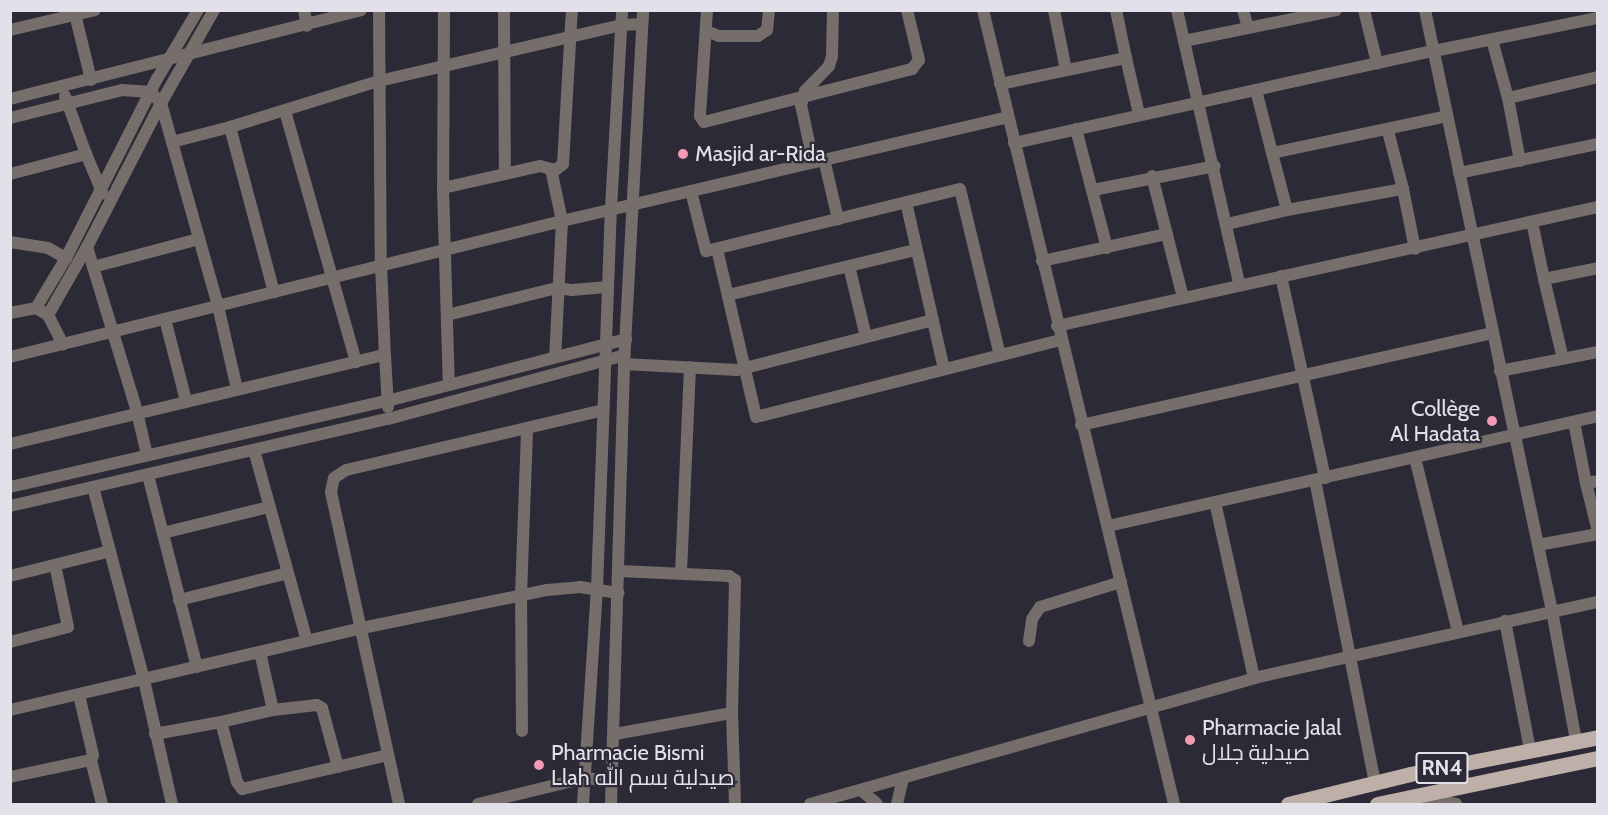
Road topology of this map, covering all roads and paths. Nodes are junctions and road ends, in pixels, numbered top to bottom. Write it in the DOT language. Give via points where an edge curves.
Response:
graph roads {
  1 [pos="95,10"];
  2 [pos="198,10"];
  3 [pos="214,10"];
  4 [pos="304,10"];
  5 [pos="361,10"];
  6 [pos="379,10"];
  7 [pos="444,10"];
  8 [pos="504,10"];
  9 [pos="572,10"];
  10 [pos="622,10"];
  11 [pos="642,10"];
  12 [pos="707,10"];
  13 [pos="769,10"];
  14 [pos="833,10"];
  15 [pos="907,10"];
  16 [pos="982,10"];
  17 [pos="1054,10"];
  18 [pos="1116,10"];
  19 [pos="1177,10"];
  20 [pos="1243,10"];
  21 [pos="1336,10"];
  22 [pos="1364,10"];
  23 [pos="1425,10"];
  24 [pos="74,13"];
  25 [pos="1598,18"];
  26 [pos="642,24"];
  27 [pos="622,25"];
  28 [pos="307,26"];
  29 [pos="1248,27"];
  30 [pos="10,30"];
  31 [pos="706,31"];
  32 [pos="572,36"];
  33 [pos="1492,40"];
  34 [pos="1184,41"];
  35 [pos="1434,51"];
  36 [pos="506,52"];
  37 [pos="188,54"];
  38 [pos="1126,58"];
  39 [pos="168,60"];
  40 [pos="1377,63"];
  41 [pos="442,66"];
  42 [pos="1066,70"];
  43 [pos="1598,77"];
  44 [pos="91,80"];
  45 [pos="378,81"];
  46 [pos="1000,84"];
  47 [pos="63,87"];
  48 [pos="1256,90"];
  49 [pos="151,92"];
  50 [pos="802,98"];
  51 [pos="1508,98"];
  52 [pos="10,99"];
  53 [pos="1199,102"];
  54 [pos="161,103"];
  55 [pos="68,104"];
  56 [pos="285,111"];
  57 [pos="1139,114"];
  58 [pos="1447,116"];
  59 [pos="1008,117"];
  60 [pos="10,118"];
  61 [pos="230,127"];
  62 [pos="1076,129"];
  63 [pos="1388,131"];
  64 [pos="172,142"];
  65 [pos="1014,143"];
  66 [pos="1598,144"];
  67 [pos="1272,153"];
  68 [pos="86,154"];
  69 [pos="819,160"];
  70 [pos="1520,161"];
  71 [pos="1215,165"];
  72 [pos="553,172"];
  73 [pos="1459,173"];
  74 [pos="10,174"];
  75 [pos="505,174"];
  76 [pos="1152,176"];
  77 [pos="443,188"];
  78 [pos="1403,189"];
  79 [pos="1093,190"];
  80 [pos="101,191"];
  81 [pos="691,191"];
  82 [pos="906,202"];
  83 [pos="632,204"];
  84 [pos="108,206"];
  85 [pos="1598,207"];
  86 [pos="611,209"];
  87 [pos="1287,210"];
  88 [pos="838,219"];
  89 [pos="561,221"];
  90 [pos="1532,222"];
  91 [pos="1227,224"];
  92 [pos="1167,234"];
  93 [pos="1472,236"];
  94 [pos="199,239"];
  95 [pos="10,242"];
  96 [pos="87,247"];
  97 [pos="1107,248"];
  98 [pos="444,249"];
  99 [pos="717,249"];
  100 [pos="1415,249"];
  101 [pos="916,250"];
  102 [pos="66,258"];
  103 [pos="1042,261"];
  104 [pos="381,265"];
  105 [pos="849,266"];
  106 [pos="93,267"];
  107 [pos="1598,268"];
  108 [pos="1281,276"];
  109 [pos="332,278"];
  110 [pos="1544,279"];
  111 [pos="1239,284"];
  112 [pos="608,287"];
  113 [pos="558,288"];
  114 [pos="274,292"];
  115 [pos="728,295"];
  116 [pos="1183,298"];
  117 [pos="218,306"];
  118 [pos="36,308"];
  119 [pos="10,313"];
  120 [pos="48,315"];
  121 [pos="447,315"];
  122 [pos="165,319"];
  123 [pos="933,320"];
  124 [pos="1057,326"];
  125 [pos="113,332"];
  126 [pos="1492,333"];
  127 [pos="866,337"];
  128 [pos="626,339"];
  129 [pos="1060,340"];
  130 [pos="63,344"];
  131 [pos="606,344"];
  132 [pos="1598,352"];
  133 [pos="385,355"];
  134 [pos="1000,355"];
  135 [pos="10,357"];
  136 [pos="555,357"];
  137 [pos="606,359"];
  138 [pos="1563,359"];
  139 [pos="625,360"];
  140 [pos="356,362"];
  141 [pos="690,367"];
  142 [pos="744,368"];
  143 [pos="944,369"];
  144 [pos="1500,371"];
  145 [pos="1302,375"];
  146 [pos="449,385"];
  147 [pos="237,389"];
  148 [pos="186,401"];
  149 [pos="387,401"];
  150 [pos="603,410"];
  151 [pos="137,412"];
  152 [pos="1598,416"];
  153 [pos="388,419"];
  154 [pos="1574,422"];
  155 [pos="1082,425"];
  156 [pos="527,428"];
  157 [pos="1514,436"];
  158 [pos="10,444"];
  159 [pos="254,450"];
  160 [pos="147,455"];
  161 [pos="1415,458"];
  162 [pos="148,475"];
  163 [pos="1320,479"];
  164 [pos="1592,482"];
  165 [pos="10,487"];
  166 [pos="93,487"];
  167 [pos="1215,502"];
  168 [pos="10,506"];
  169 [pos="269,507"];
  170 [pos="1108,526"];
  171 [pos="162,533"];
  172 [pos="1598,533"];
  173 [pos="1538,545"];
  174 [pos="110,551"];
  175 [pos="55,565"];
  176 [pos="619,571"];
  177 [pos="288,573"];
  178 [pos="681,573"];
  179 [pos="10,576"];
  180 [pos="1120,582"];
  181 [pos="597,588"];
  182 [pos="619,593"];
  183 [pos="521,595"];
  184 [pos="180,600"];
  185 [pos="1598,602"];
  186 [pos="1552,611"];
  187 [pos="1505,621"];
  188 [pos="362,628"];
  189 [pos="1458,632"];
  190 [pos="307,641"];
  191 [pos="1029,641"];
  192 [pos="10,642"];
  193 [pos="260,652"];
  194 [pos="1349,656"];
  195 [pos="197,667"];
  196 [pos="1254,678"];
  197 [pos="144,680"];
  198 [pos="79,695"];
  199 [pos="1150,706"];
  200 [pos="10,710"];
  201 [pos="273,711"];
  202 [pos="732,713"];
  203 [pos="221,722"];
  204 [pos="522,731"];
  205 [pos="155,734"];
  206 [pos="615,734"];
  207 [pos="1598,737"];
  208 [pos="1576,741"];
  209 [pos="1530,750"];
  210 [pos="388,755"];
  211 [pos="1598,758"];
  212 [pos="91,760"];
  213 [pos="338,767"];
  214 [pos="10,777"];
  215 [pos="585,778"];
  216 [pos="903,778"];
  217 [pos="613,781"];
  218 [pos="1375,783"];
  219 [pos="861,790"];
  220 [pos="1414,795"];
  221 [pos="102,804"];
  222 [pos="172,804"];
  223 [pos="399,804"];
  224 [pos="478,804"];
  225 [pos="583,804"];
  226 [pos="611,804"];
  227 [pos="735,804"];
  228 [pos="810,804"];
  229 [pos="877,804"];
  230 [pos="897,804"];
  231 [pos="1174,804"];
  232 [pos="1288,804"];
  233 [pos="1377,804"];
  234 [pos="1456,804"];
  1 -- 24 [label="street"];
  2 -- 39 [label="street"];
  3 -- 37 [label="street"];
  4 -- 28 [label="street"];
  5 -- 28 [label="street"];
  6 -- 45 [label="street"];
  7 -- 41 [label="street"];
  8 -- 36 [label="street"];
  9 -- 32 [label="street"];
  10 -- 27 [label="street"];
  11 -- 26 [label="street"];
  12 -- 31 [label="street"];
  13 -- 31 [label="street" via="767,30 758,36 719,36"];
  14 -- 50 [label="street" via="829,66"];
  15 -- 50 [label="street" via="919,60 917,67"];
  16 -- 46 [label="street"];
  17 -- 42 [label="street"];
  18 -- 38 [label="street"];
  19 -- 34 [label="street"];
  20 -- 29 [label="street"];
  21 -- 29 [label="street"];
  22 -- 40 [label="street"];
  23 -- 35 [label="street"];
  24 -- 30 [label="street"];
  24 -- 44 [label="street"];
  25 -- 33 [label="street"];
  26 -- 27 [label="street"];
  26 -- 83 [label="street"];
  27 -- 32 [label="street"];
  27 -- 86 [label="street"];
  28 -- 37 [label="street"];
  29 -- 34 [label="street"];
  31 -- 50 [label="street" via="702,121"];
  32 -- 36 [label="street"];
  32 -- 72 [label="street" via="563,164"];
  33 -- 35 [label="street"];
  33 -- 51 [label="street"];
  34 -- 53 [label="street"];
  35 -- 40 [label="street"];
  35 -- 58 [label="street"];
  36 -- 41 [label="street"];
  36 -- 75 [label="street"];
  37 -- 39 [label="street"];
  37 -- 54 [label="street"];
  38 -- 42 [label="street"];
  38 -- 57 [label="street"];
  39 -- 44 [label="street"];
  39 -- 49 [label="street"];
  40 -- 48 [label="street"];
  41 -- 45 [label="street"];
  41 -- 77 [label="street"];
  42 -- 46 [label="street"];
  43 -- 51 [label="street"];
  44 -- 47 [label="street"];
  45 -- 56 [label="street"];
  45 -- 104 [label="street"];
  46 -- 59 [label="street"];
  47 -- 52 [label="street"];
  47 -- 55 [label="street"];
  48 -- 53 [label="street"];
  48 -- 67 [label="street"];
  49 -- 54 [label="street"];
  49 -- 55 [label="street" via="122,90"];
  49 -- 80 [label="street"];
  50 -- 69 [label="street"];
  51 -- 70 [label="street"];
  53 -- 57 [label="street"];
  53 -- 71 [label="street"];
  54 -- 64 [label="street"];
  54 -- 84 [label="street"];
  55 -- 60 [label="street"];
  55 -- 68 [label="street"];
  56 -- 61 [label="street"];
  56 -- 109 [label="street"];
  57 -- 62 [label="street"];
  58 -- 63 [label="street"];
  58 -- 73 [label="street"];
  59 -- 65 [label="street"];
  59 -- 69 [label="street"];
  61 -- 64 [label="street"];
  61 -- 114 [label="street"];
  62 -- 65 [label="street"];
  62 -- 79 [label="street"];
  63 -- 67 [label="street"];
  63 -- 78 [label="street"];
  64 -- 94 [label="street"];
  65 -- 103 [label="street"];
  66 -- 70 [label="street"];
  67 -- 87 [label="street"];
  68 -- 74 [label="street"];
  68 -- 80 [label="street"];
  69 -- 81 [label="street"];
  69 -- 88 [label="street"];
  70 -- 73 [label="street"];
  71 -- 76 [label="street"];
  71 -- 91 [label="street"];
  72 -- 75 [label="street" via="544,166"];
  72 -- 89 [label="street"];
  73 -- 93 [label="street"];
  75 -- 77 [label="street"];
  76 -- 79 [label="street"];
  76 -- 92 [label="street"];
  77 -- 98 [label="street"];
  78 -- 87 [label="street"];
  78 -- 100 [label="street"];
  79 -- 97 [label="street"];
  80 -- 84 [label="street"];
  80 -- 102 [label="street"];
  81 -- 83 [label="street"];
  81 -- 99 [label="street" via="706,251"];
  82 -- 88 [label="street"];
  82 -- 101 [label="street"];
  82 -- 134 [label="street" via="960,189"];
  83 -- 86 [label="street"];
  83 -- 128 [label="street"];
  84 -- 96 [label="street"];
  85 -- 90 [label="street"];
  86 -- 89 [label="street"];
  86 -- 112 [label="street"];
  87 -- 91 [label="street"];
  88 -- 99 [label="street"];
  89 -- 98 [label="street"];
  89 -- 113 [label="street"];
  90 -- 93 [label="street"];
  90 -- 110 [label="street"];
  91 -- 111 [label="street"];
  92 -- 97 [label="street"];
  92 -- 116 [label="street"];
  93 -- 100 [label="street"];
  93 -- 126 [label="street"];
  94 -- 106 [label="street"];
  94 -- 117 [label="street"];
  95 -- 102 [label="street" via="48,248"];
  96 -- 106 [label="street"];
  96 -- 120 [label="street"];
  97 -- 103 [label="street"];
  98 -- 104 [label="street"];
  98 -- 121 [label="street"];
  99 -- 115 [label="street"];
  100 -- 108 [label="street"];
  101 -- 105 [label="street"];
  101 -- 123 [label="street"];
  102 -- 118 [label="street"];
  103 -- 124 [label="street"];
  104 -- 109 [label="street"];
  104 -- 133 [label="street"];
  105 -- 115 [label="street"];
  105 -- 127 [label="street"];
  106 -- 125 [label="street"];
  107 -- 110 [label="street"];
  108 -- 111 [label="street"];
  108 -- 145 [label="street"];
  109 -- 114 [label="street"];
  109 -- 140 [label="street"];
  110 -- 138 [label="street"];
  111 -- 116 [label="street"];
  112 -- 113 [label="street"];
  112 -- 131 [label="street"];
  113 -- 121 [label="street"];
  113 -- 136 [label="street"];
  114 -- 117 [label="street"];
  115 -- 142 [label="street"];
  116 -- 124 [label="street"];
  117 -- 122 [label="street"];
  117 -- 147 [label="street"];
  118 -- 119 [label="street"];
  118 -- 120 [label="street"];
  120 -- 130 [label="street"];
  121 -- 146 [label="street"];
  122 -- 125 [label="street"];
  122 -- 148 [label="street"];
  123 -- 127 [label="street"];
  123 -- 143 [label="street"];
  124 -- 129 [label="street"];
  125 -- 130 [label="street"];
  125 -- 151 [label="street"];
  126 -- 144 [label="street"];
  126 -- 145 [label="street"];
  127 -- 142 [label="street"];
  128 -- 131 [label="street"];
  128 -- 139 [label="street"];
  129 -- 134 [label="street"];
  129 -- 155 [label="street"];
  130 -- 135 [label="street"];
  131 -- 136 [label="street"];
  131 -- 137 [label="street"];
  132 -- 138 [label="street"];
  133 -- 140 [label="street"];
  133 -- 149 [label="street"];
  134 -- 143 [label="street"];
  136 -- 146 [label="street"];
  137 -- 139 [label="street"];
  137 -- 150 [label="street"];
  137 -- 153 [label="street"];
  138 -- 144 [label="street"];
  139 -- 141 [label="street"];
  139 -- 176 [label="street"];
  140 -- 147 [label="street"];
  141 -- 142 [label="street"];
  141 -- 178 [label="street"];
  142 -- 143 [label="street" via="756,417"];
  144 -- 157 [label="street"];
  145 -- 155 [label="street"];
  145 -- 163 [label="street"];
  146 -- 149 [label="street"];
  147 -- 148 [label="street"];
  148 -- 151 [label="street"];
  149 -- 153 [label="street"];
  149 -- 160 [label="street"];
  150 -- 156 [label="street"];
  150 -- 181 [label="street"];
  151 -- 158 [label="street"];
  151 -- 160 [label="street"];
  152 -- 154 [label="street"];
  153 -- 159 [label="street"];
  154 -- 157 [label="street"];
  154 -- 164 [label="street"];
  155 -- 170 [label="street"];
  156 -- 183 [label="street"];
  156 -- 188 [label="street" via="346,470 334,478 331,492"];
  157 -- 161 [label="street"];
  157 -- 173 [label="street"];
  159 -- 162 [label="street"];
  159 -- 169 [label="street"];
  160 -- 165 [label="street"];
  161 -- 163 [label="street"];
  161 -- 189 [label="street"];
  162 -- 166 [label="street"];
  162 -- 171 [label="street"];
  163 -- 167 [label="street"];
  163 -- 194 [label="street"];
  164 -- 172 [label="street"];
  166 -- 168 [label="street"];
  166 -- 174 [label="street"];
  167 -- 170 [label="street"];
  167 -- 196 [label="street"];
  169 -- 171 [label="street"];
  169 -- 177 [label="street"];
  170 -- 180 [label="street"];
  171 -- 184 [label="street"];
  172 -- 173 [label="street"];
  173 -- 186 [label="street"];
  174 -- 175 [label="street"];
  174 -- 197 [label="street"];
  175 -- 179 [label="street"];
  175 -- 192 [label="street" via="68,627"];
  176 -- 178 [label="street"];
  176 -- 182 [label="street"];
  177 -- 184 [label="street"];
  177 -- 190 [label="street"];
  178 -- 202 [label="street" via="729,576 735,580"];
  180 -- 191 [label="street" via="1040,607 1032,619"];
  180 -- 199 [label="street"];
  181 -- 182 [label="street"];
  181 -- 183 [label="street" via="564,587"];
  181 -- 215 [label="street"];
  182 -- 206 [label="street"];
  183 -- 188 [label="street"];
  183 -- 204 [label="street"];
  184 -- 195 [label="street"];
  185 -- 186 [label="street"];
  186 -- 187 [label="street"];
  186 -- 208 [label="street"];
  187 -- 189 [label="street"];
  187 -- 209 [label="street"];
  188 -- 190 [label="street"];
  188 -- 210 [label="street"];
  189 -- 194 [label="street"];
  190 -- 193 [label="street"];
  193 -- 195 [label="street"];
  193 -- 201 [label="street"];
  194 -- 196 [label="street"];
  194 -- 218 [label="street"];
  195 -- 197 [label="street"];
  196 -- 199 [label="street"];
  197 -- 198 [label="street"];
  197 -- 205 [label="street"];
  198 -- 200 [label="street"];
  198 -- 212 [label="street"];
  199 -- 216 [label="street"];
  199 -- 231 [label="street"];
  201 -- 203 [label="street"];
  201 -- 213 [label="street" via="317,705 322,708"];
  202 -- 206 [label="street"];
  202 -- 227 [label="street"];
  203 -- 205 [label="street"];
  203 -- 213 [label="street" via="242,789"];
  205 -- 222 [label="street"];
  206 -- 217 [label="street"];
  207 -- 208 [label="main road, RN4"];
  208 -- 209 [label="main road, RN4"];
  209 -- 218 [label="main road, RN4"];
  210 -- 213 [label="street"];
  210 -- 223 [label="street"];
  211 -- 220 [label="main road, RN4"];
  212 -- 214 [label="street"];
  212 -- 221 [label="street"];
  215 -- 217 [label="street"];
  215 -- 224 [label="street"];
  215 -- 225 [label="street"];
  216 -- 219 [label="street"];
  216 -- 230 [label="street"];
  217 -- 226 [label="street"];
  218 -- 232 [label="main road, RN4"];
  219 -- 228 [label="street"];
  219 -- 229 [label="street"];
  220 -- 233 [label="main road, RN4"];
  220 -- 234 [label="street"];
}
